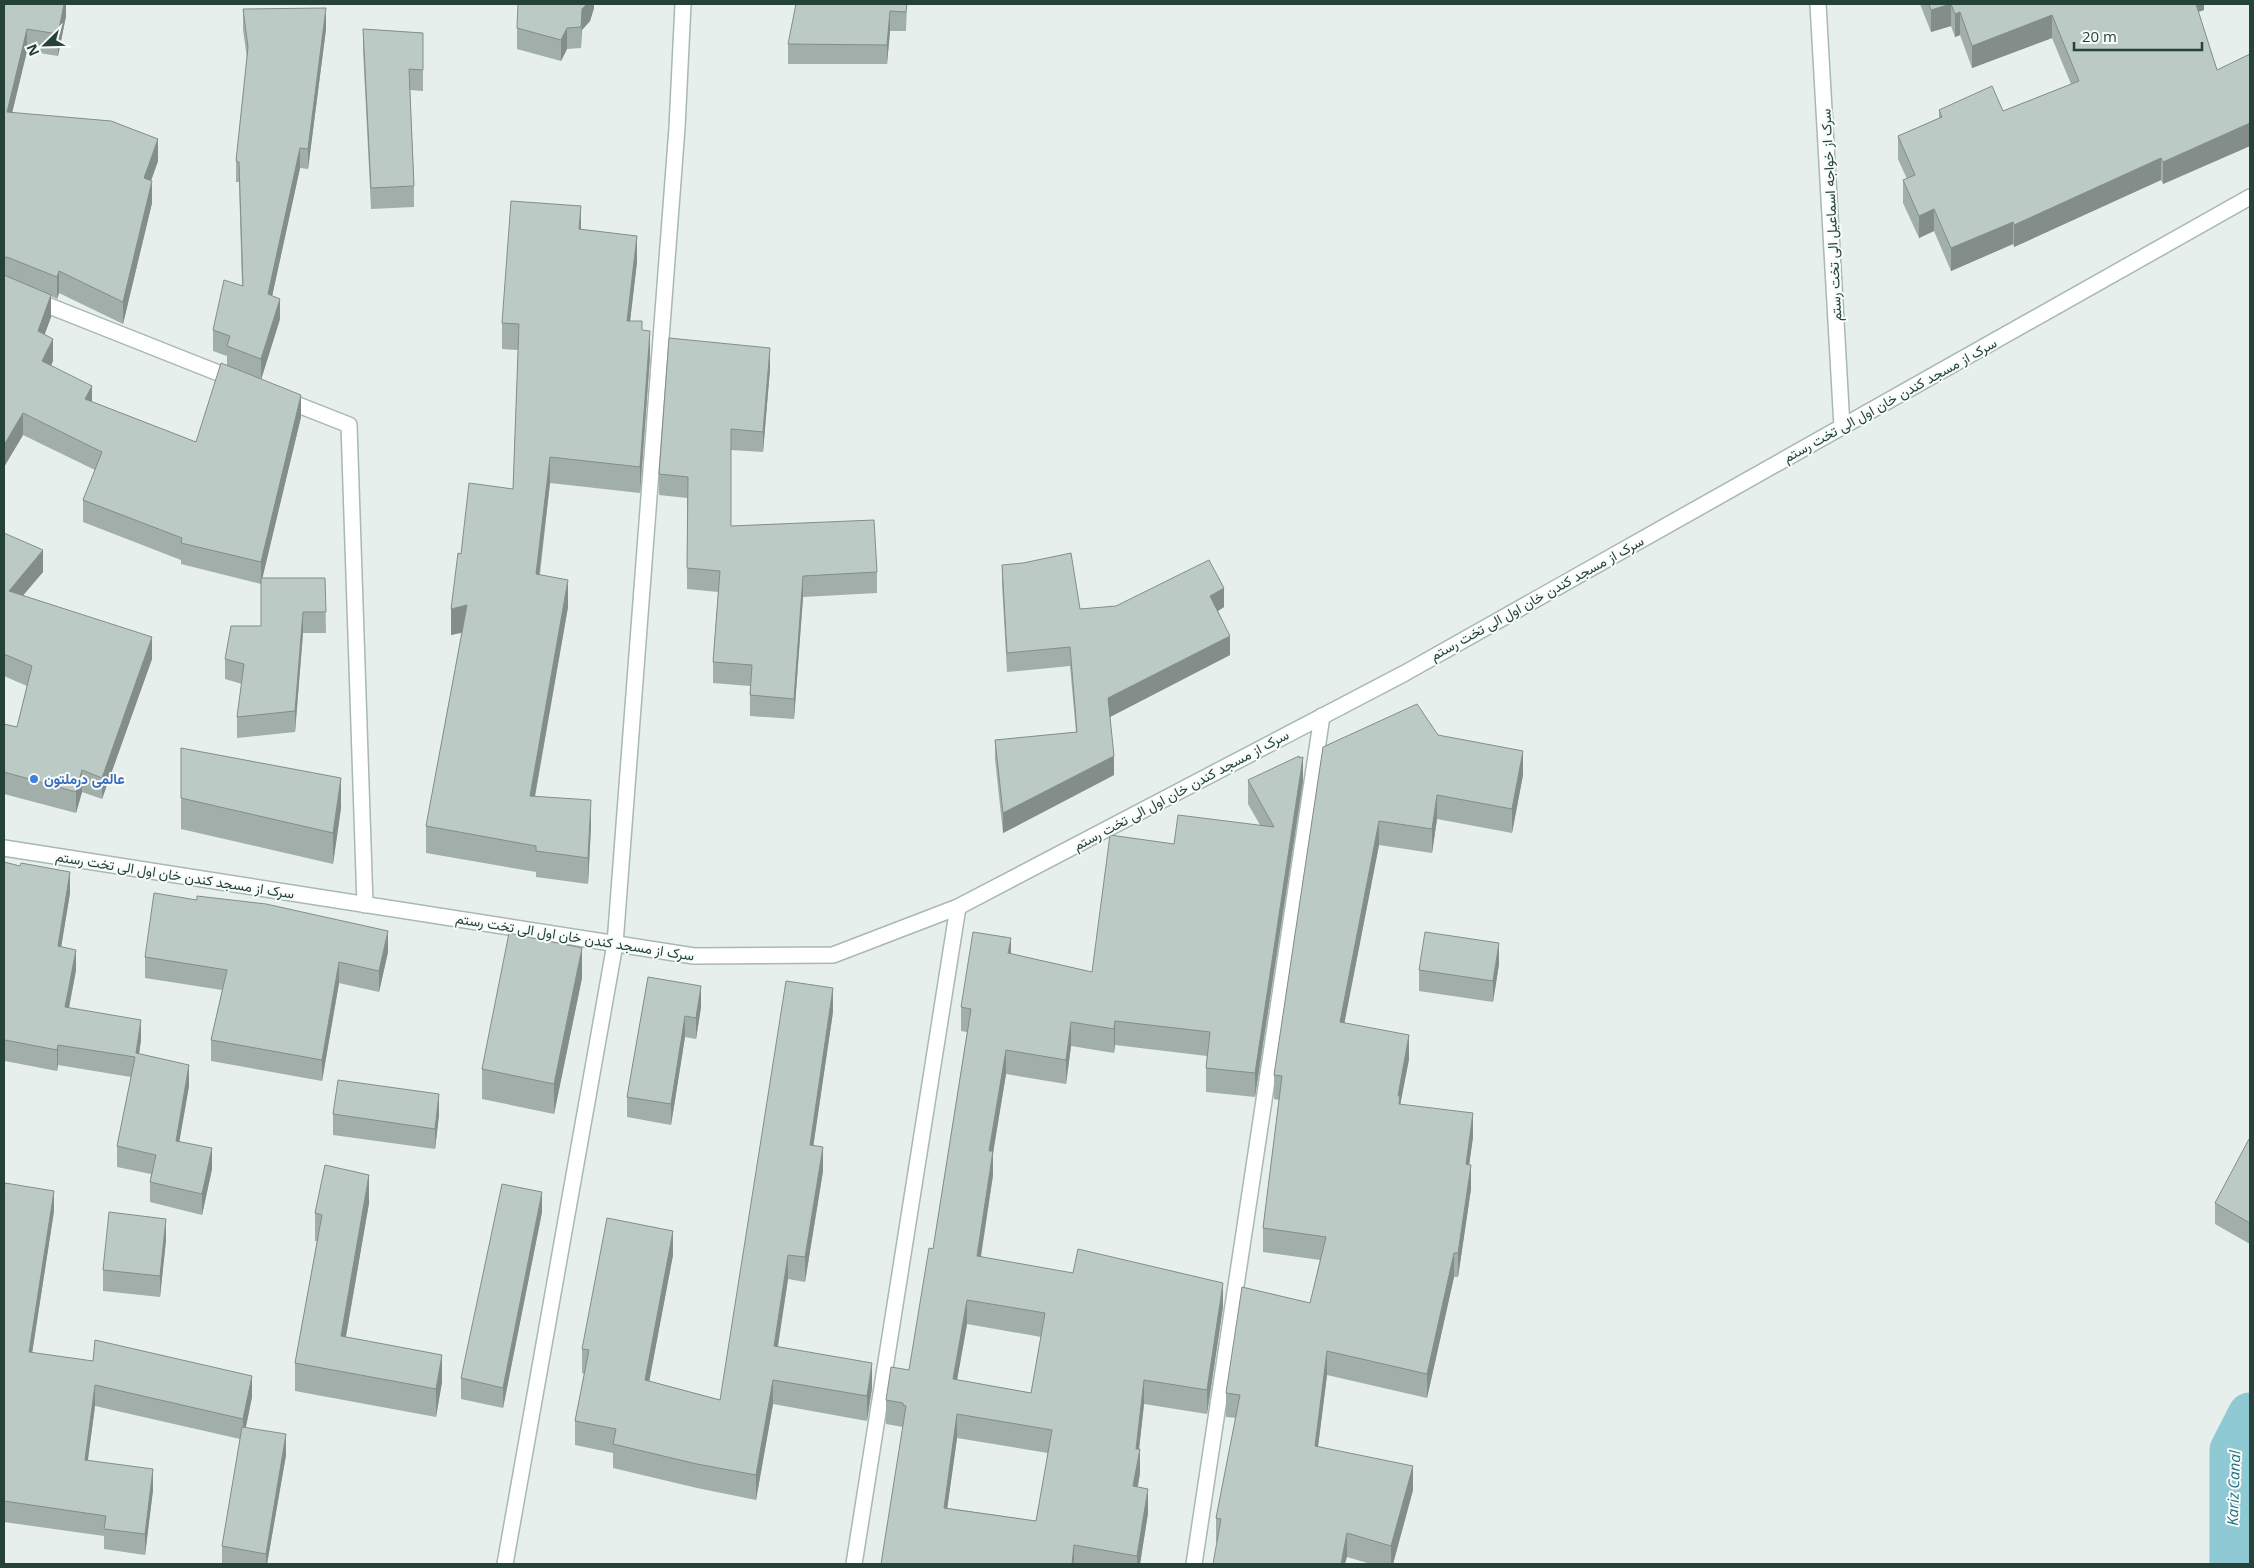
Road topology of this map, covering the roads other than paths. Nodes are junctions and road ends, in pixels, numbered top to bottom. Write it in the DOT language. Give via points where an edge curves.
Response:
graph roads {
  1 [pos="683,4"];
  2 [pos="1818,4"];
  3 [pos="2250,197"];
  4 [pos="4,288"];
  5 [pos="249,385"];
  6 [pos="267,392"];
  7 [pos="1842,427"];
  8 [pos="1322,716"];
  9 [pos="4,848"];
  10 [pos="365,904"];
  11 [pos="958,907"];
  12 [pos="615,944"];
  13 [pos="505,1564"];
  14 [pos="854,1564"];
  15 [pos="1194,1564"];
  1 -- 12 [label="street" via="677,128"];
  2 -- 7 [label="street, سرک از خواجه اسماعیل الی تخت رستم"];
  3 -- 7 [label="street, سرک از مسجد کندن خان اول الی تخت رستم"];
  4 -- 5 [label="street"];
  6 -- 10 [label="street" via="349,425"];
  7 -- 8 [label="street, سرک از مسجد کندن خان اول الی تخت رستم"];
  8 -- 11 [label="street, سرک از مسجد کندن خان اول الی تخت رستم"];
  8 -- 15 [label="street"];
  9 -- 10 [label="street, سرک از مسجد کندن خان اول الی تخت رستم"];
  10 -- 12 [label="street, سرک از مسجد کندن خان اول الی تخت رستم"];
  11 -- 12 [label="street, سرک از مسجد کندن خان اول الی تخت رستم" via="833,955 694,956"];
  11 -- 14 [label="street"];
  12 -- 13 [label="street"];
}
